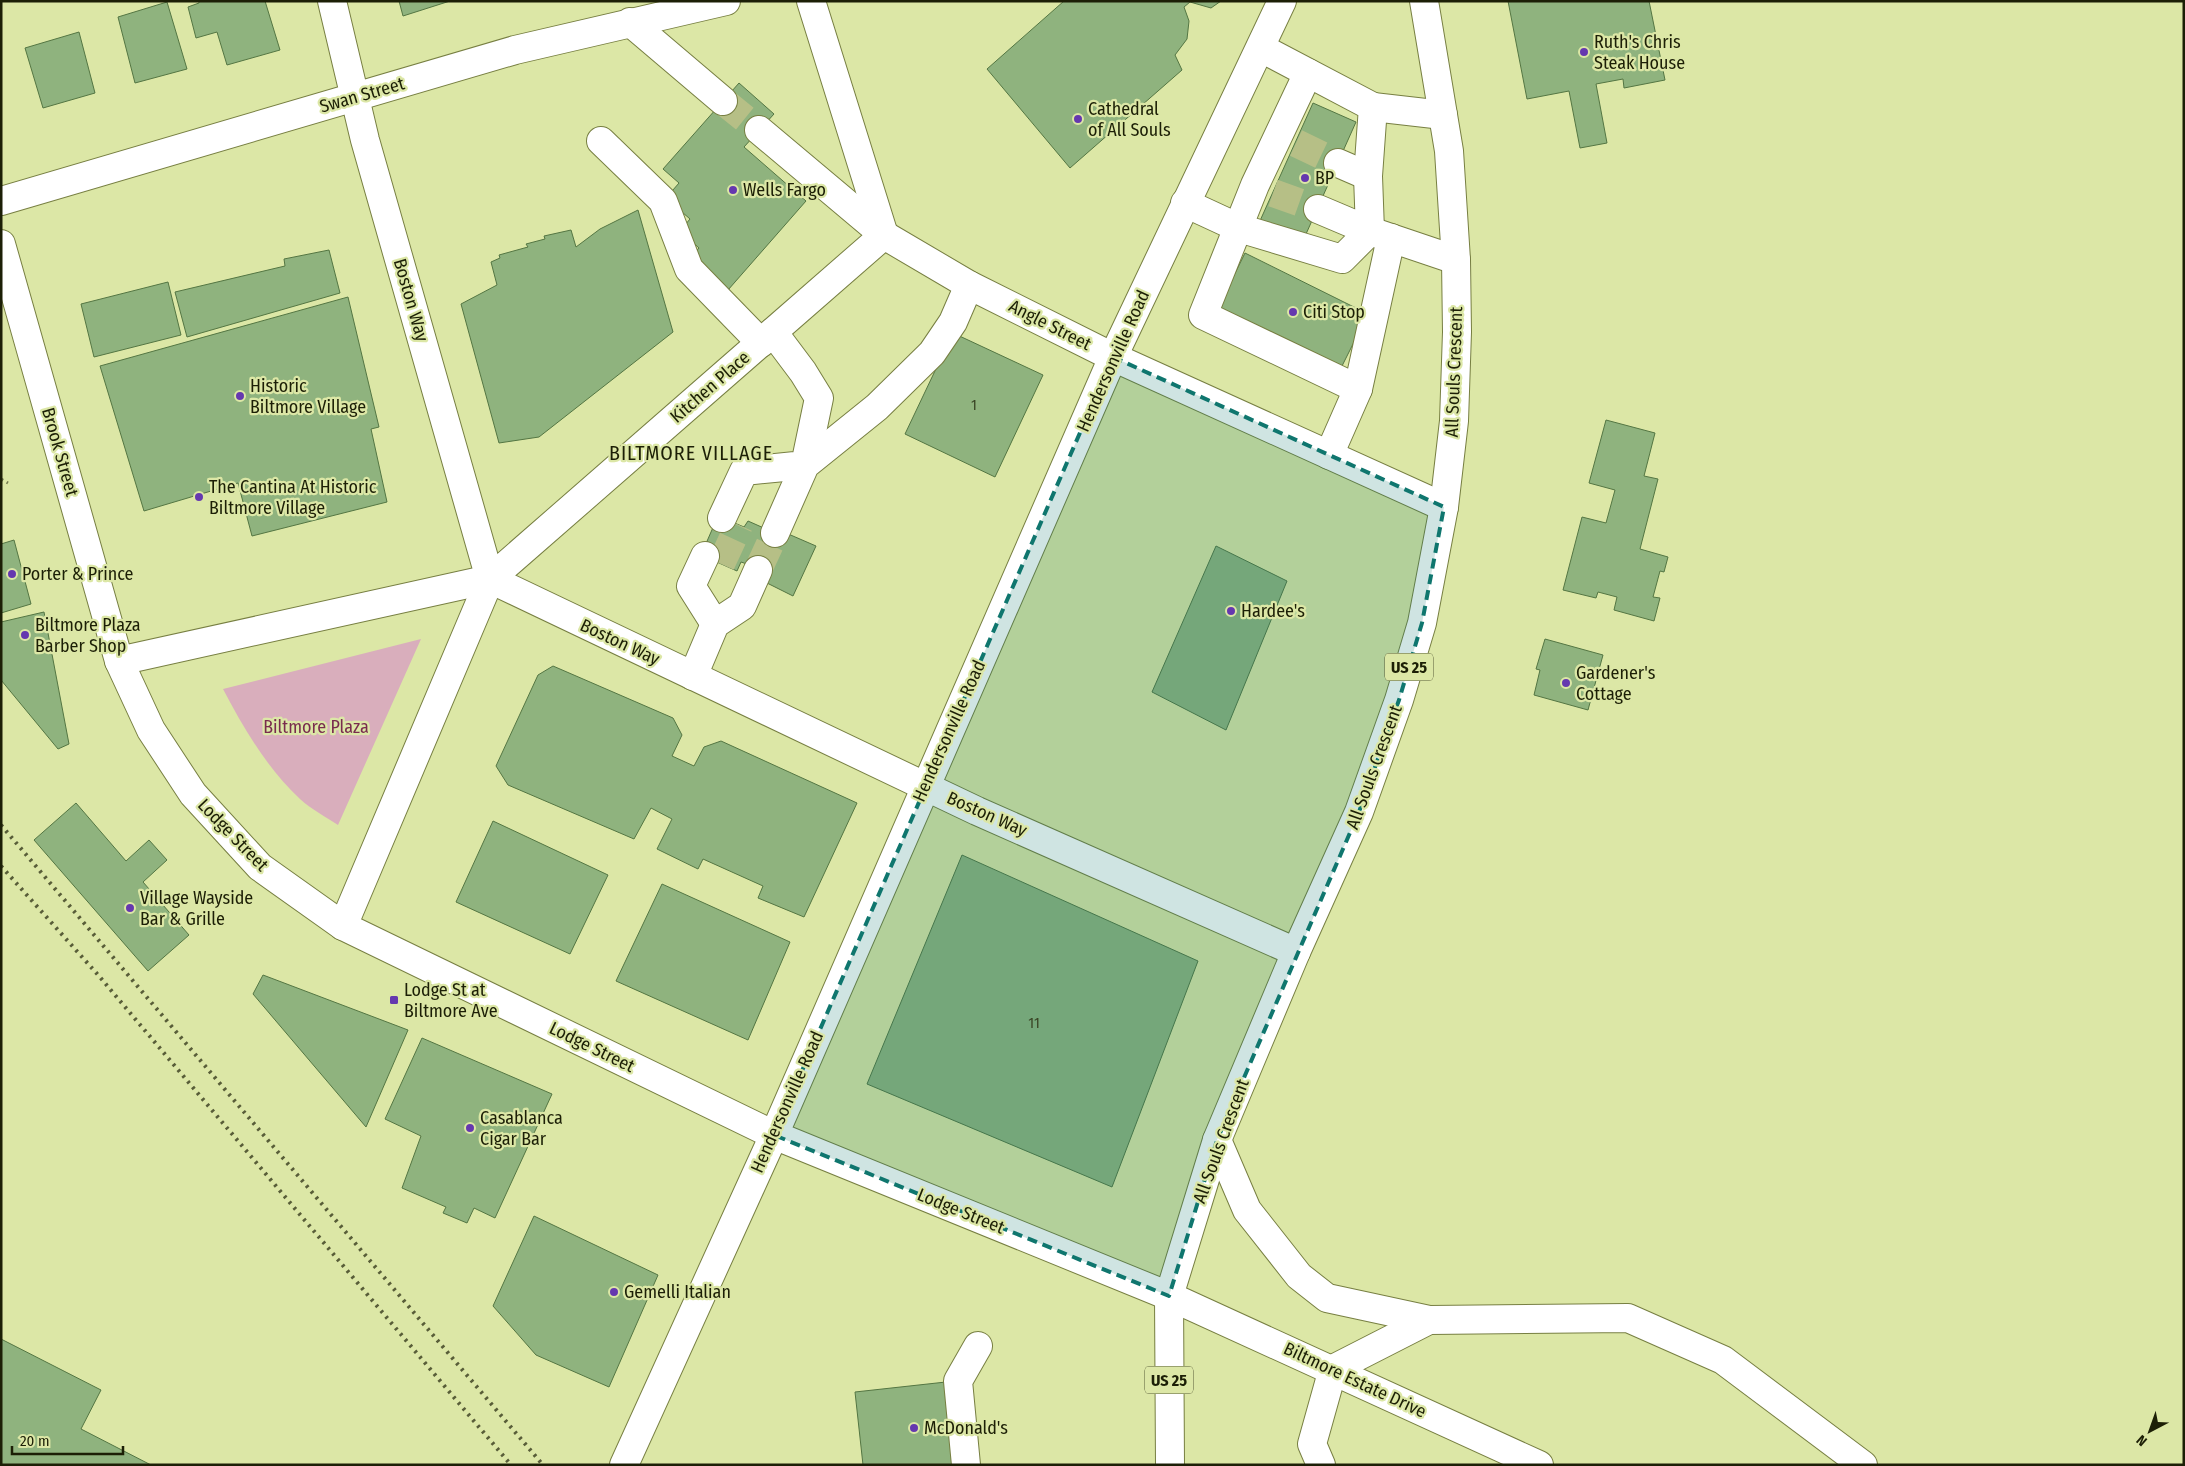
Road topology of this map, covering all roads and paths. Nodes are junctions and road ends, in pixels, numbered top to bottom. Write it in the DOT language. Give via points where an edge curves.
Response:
graph roads {
  1 [pos="332,1"];
  2 [pos="726,1"];
  3 [pos="811,1"];
  4 [pos="1282,1"];
  5 [pos="1424,1"];
  6 [pos="630,22"];
  7 [pos="1261,48"];
  8 [pos="1308,73"];
  9 [pos="356,96"];
  10 [pos="723,101"];
  11 [pos="1373,107"];
  12 [pos="1443,115"];
  13 [pos="759,130"];
  14 [pos="601,141"];
  15 [pos="1338,162"];
  16 [pos="1368,176"];
  17 [pos="1,201"];
  18 [pos="1185,204"];
  19 [pos="1318,209"];
  20 [pos="1239,228"];
  21 [pos="1380,234"];
  22 [pos="884,235"];
  23 [pos="1,244"];
  24 [pos="1456,260"];
  25 [pos="969,285"];
  26 [pos="767,337"];
  27 [pos="1113,357"];
  28 [pos="1358,389"];
  29 [pos="1329,455"];
  30 [pos="786,467"];
  31 [pos="1,479"];
  32 [pos="8,483"];
  33 [pos="1444,507"];
  34 [pos="490,580"];
  35 [pos="715,624"];
  36 [pos="119,662"];
  37 [pos="694,676"];
  38 [pos="924,786"];
  39 [pos="343,926"];
  40 [pos="1296,952"];
  41 [pos="774,1135"];
  42 [pos="1217,1140"];
  43 [pos="1169,1296"];
  44 [pos="1429,1320"];
  45 [pos="978,1346"];
  46 [pos="1333,1369"];
  47 [pos="624,1465"];
  48 [pos="966,1465"];
  49 [pos="1170,1465"];
  50 [pos="1321,1465"];
  51 [pos="1539,1465"];
  52 [pos="1863,1465"];
  1 -- 9 [label="street, Boston Way"];
  2 -- 6 [label="street, Swan Street"];
  3 -- 22 [label="street"];
  4 -- 7 [label="street, Hendersonville Road"];
  5 -- 12 [label="street, All Souls Crescent / US 25"];
  6 -- 9 [label="street, Swan Street" via="515,50"];
  6 -- 10 [label="street"];
  7 -- 8 [label="street"];
  7 -- 18 [label="street, Hendersonville Road"];
  8 -- 11 [label="street"];
  8 -- 20 [label="street" via="1287,139 1264,189"];
  9 -- 17 [label="street, Swan Street"];
  9 -- 34 [label="street, Boston Way" via="365,140"];
  11 -- 12 [label="street"];
  11 -- 16 [label="street"];
  12 -- 24 [label="street, All Souls Crescent / US 25" via="1449,151"];
  13 -- 22 [label="street, Angle Street"];
  14 -- 26 [label="street" via="663,201 689,269"];
  15 -- 16 [label="street"];
  16 -- 21 [label="street"];
  18 -- 20 [label="street"];
  18 -- 27 [label="street, Hendersonville Road"];
  19 -- 21 [label="street"];
  20 -- 21 [label="street" via="1342,259"];
  20 -- 28 [label="street" via="1203,315"];
  21 -- 24 [label="street"];
  21 -- 28 [label="street"];
  22 -- 25 [label="street, Angle Street"];
  22 -- 26 [label="street, Kitchen Place"];
  23 -- 36 [label="street, Brook Street"];
  24 -- 33 [label="street, All Souls Crescent / US 25" via="1454,421"];
  25 -- 27 [label="street, Angle Street"];
  25 -- 30 [label="street" via="953,322 932,353 877,407"];
  26 -- 30 [label="street" via="804,372 819,398"];
  26 -- 34 [label="street, Kitchen Place"];
  27 -- 29 [label="street, Angle Street"];
  27 -- 38 [label="street, Hendersonville Road"];
  28 -- 29 [label="street"];
  29 -- 33 [label="street, Angle Street"];
  30 -- 30 [label="street" via="749,526 744,471"];
  31 -- 32 [label="path"];
  33 -- 40 [label="street, All Souls Crescent / US 25" via="1422,623 1399,700 1359,812"];
  34 -- 36 [label="street"];
  34 -- 37 [label="street, Boston Way"];
  34 -- 39 [label="street"];
  35 -- 35 [label="street" via="708,592 732,563 742,606"];
  35 -- 37 [label="street"];
  36 -- 39 [label="street, Lodge Street" via="151,730 193,794 260,867"];
  37 -- 38 [label="street, Boston Way"];
  38 -- 40 [label="street, Boston Way"];
  38 -- 41 [label="street, Hendersonville Road"];
  39 -- 41 [label="street, Lodge Street"];
  40 -- 42 [label="street, All Souls Crescent / US 25"];
  41 -- 43 [label="street, Lodge Street"];
  41 -- 47 [label="street, Hendersonville Road"];
  42 -- 43 [label="street, All Souls Crescent / US 25"];
  42 -- 44 [label="street" via="1248,1210 1299,1276 1327,1298"];
  43 -- 46 [label="street, Biltmore Estate Drive"];
  43 -- 49 [label="street, US 25"];
  44 -- 46 [label="street"];
  44 -- 52 [label="street" via="1628,1318 1723,1360"];
  45 -- 48 [label="street" via="958,1381"];
  46 -- 50 [label="street" via="1312,1444"];
  46 -- 51 [label="street, Biltmore Estate Drive"];
}
